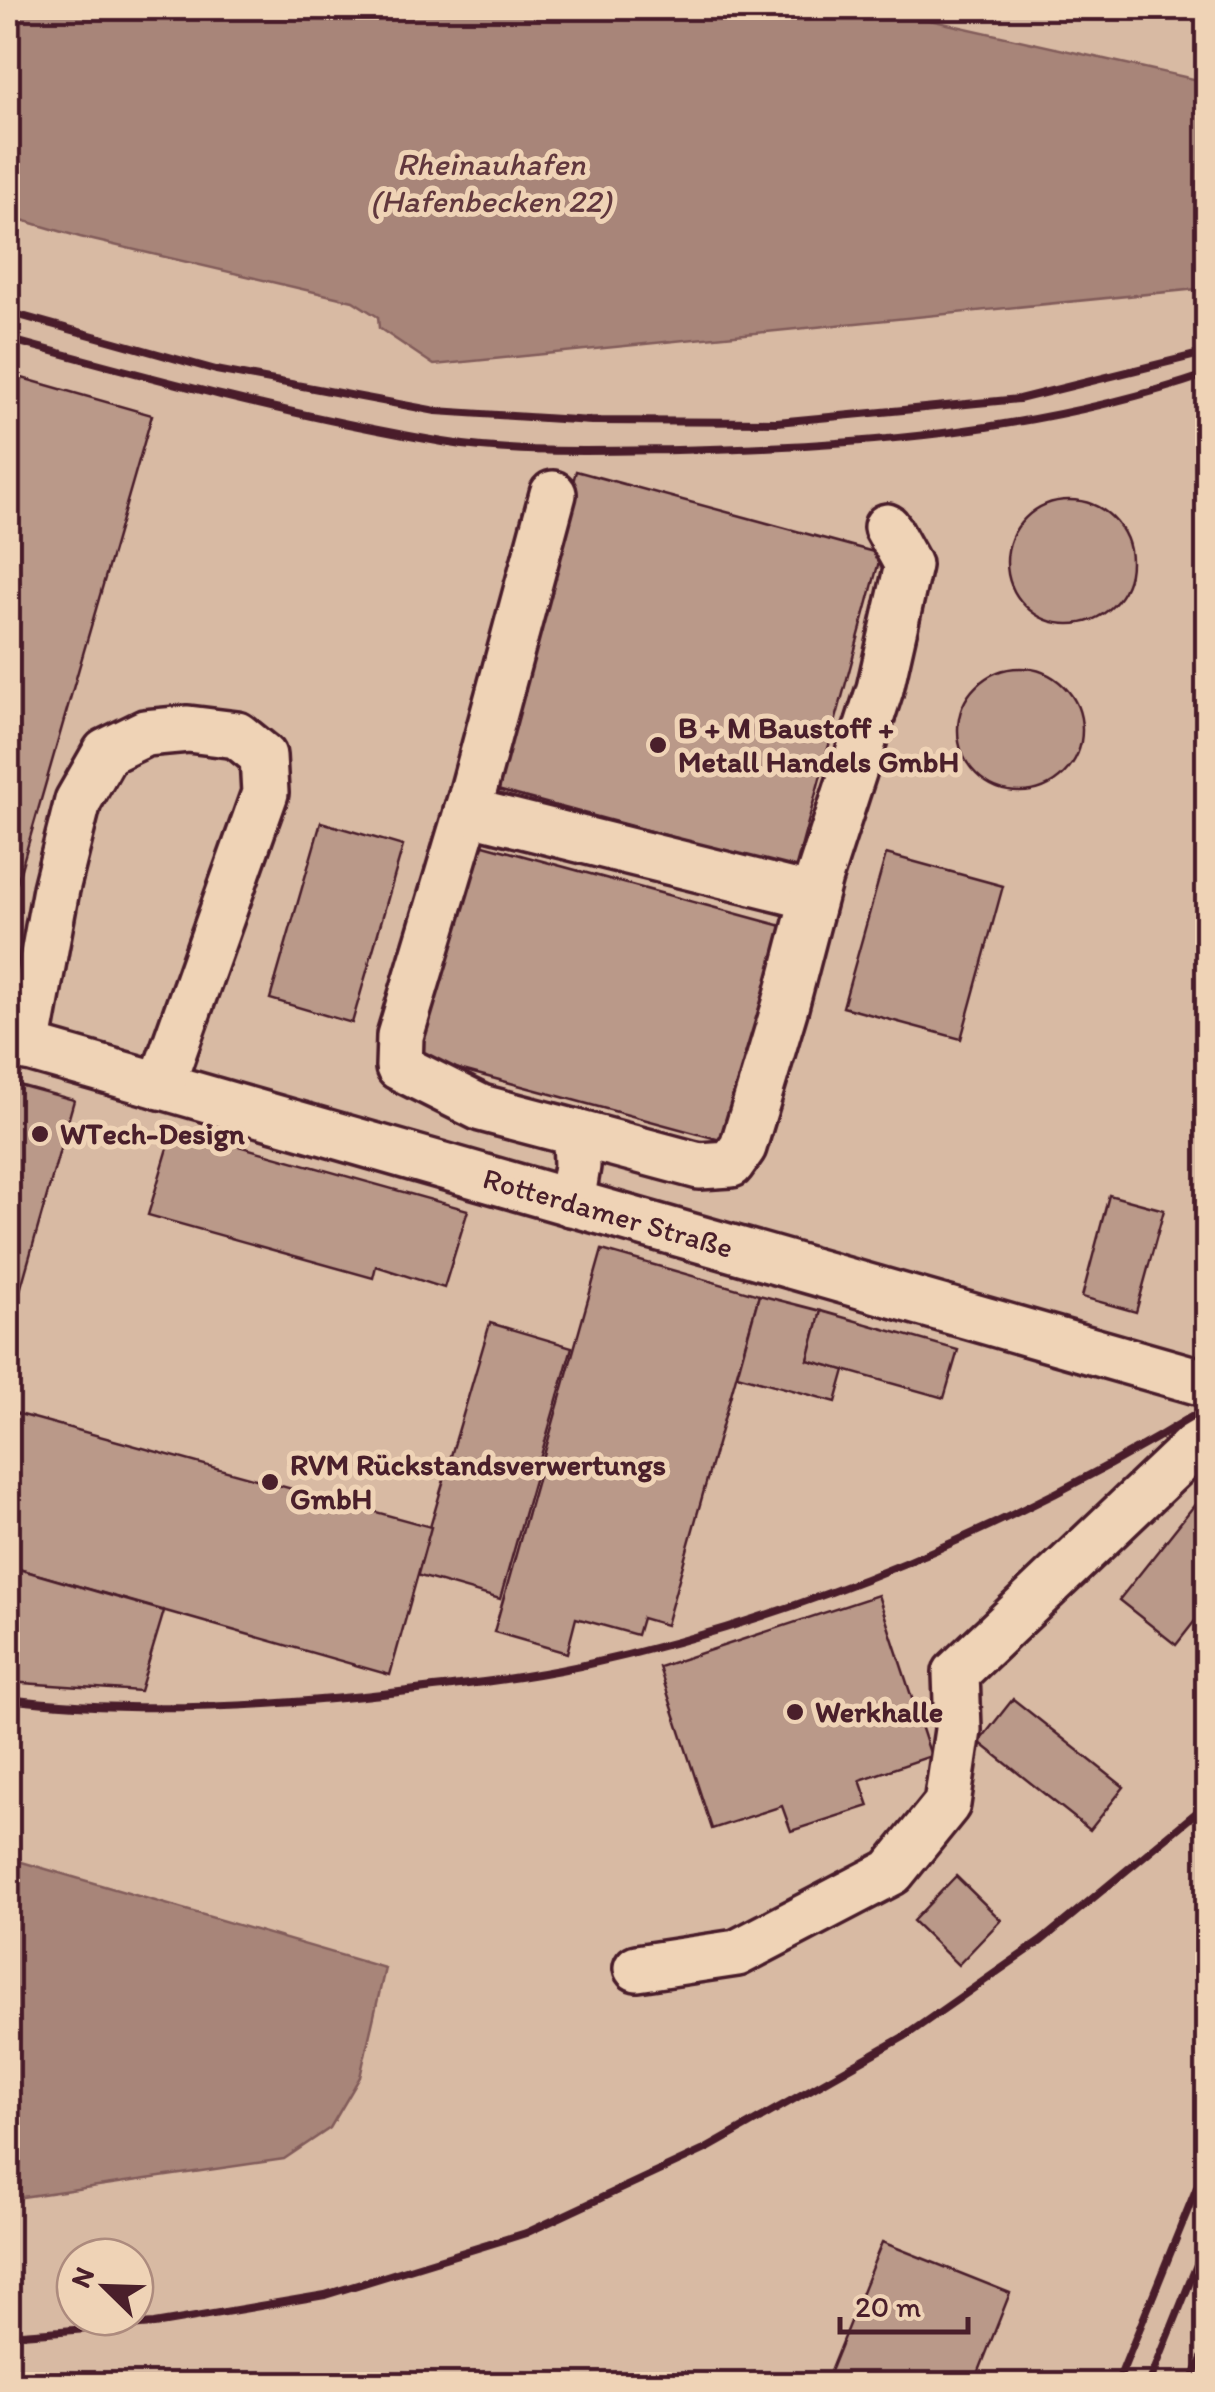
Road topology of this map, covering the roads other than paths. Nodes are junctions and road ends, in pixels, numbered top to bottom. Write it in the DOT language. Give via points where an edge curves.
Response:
graph roads {
  1 [pos="553,494"];
  2 [pos="887,527"];
  3 [pos="468,811"];
  4 [pos="813,897"];
  5 [pos="17,1045"];
  6 [pos="161,1086"];
  7 [pos="576,1133"];
  8 [pos="571,1202"];
  9 [pos="1208,1384"];
  10 [pos="1208,1432"];
  11 [pos="638,1968"];
  1 -- 3 [label="street"];
  2 -- 4 [label="street" via="908,565 880,689"];
  3 -- 4 [label="street"];
  3 -- 7 [label="street" via="400,1036 400,1066 481,1108"];
  4 -- 7 [label="street" via="752,1120 732,1164 699,1166"];
  5 -- 6 [label="street, Rotterdamer Straße"];
  5 -- 6 [label="street" via="78,801 106,752 145,734 188,729 237,735 262,756 265,793"];
  6 -- 8 [label="street, Rotterdamer Straße"];
  7 -- 8 [label="street"];
  8 -- 9 [label="street, Rotterdamer Straße"];
  10 -- 11 [label="street" via="956,1673 958,1730 947,1804 892,1872 737,1953"];
}
